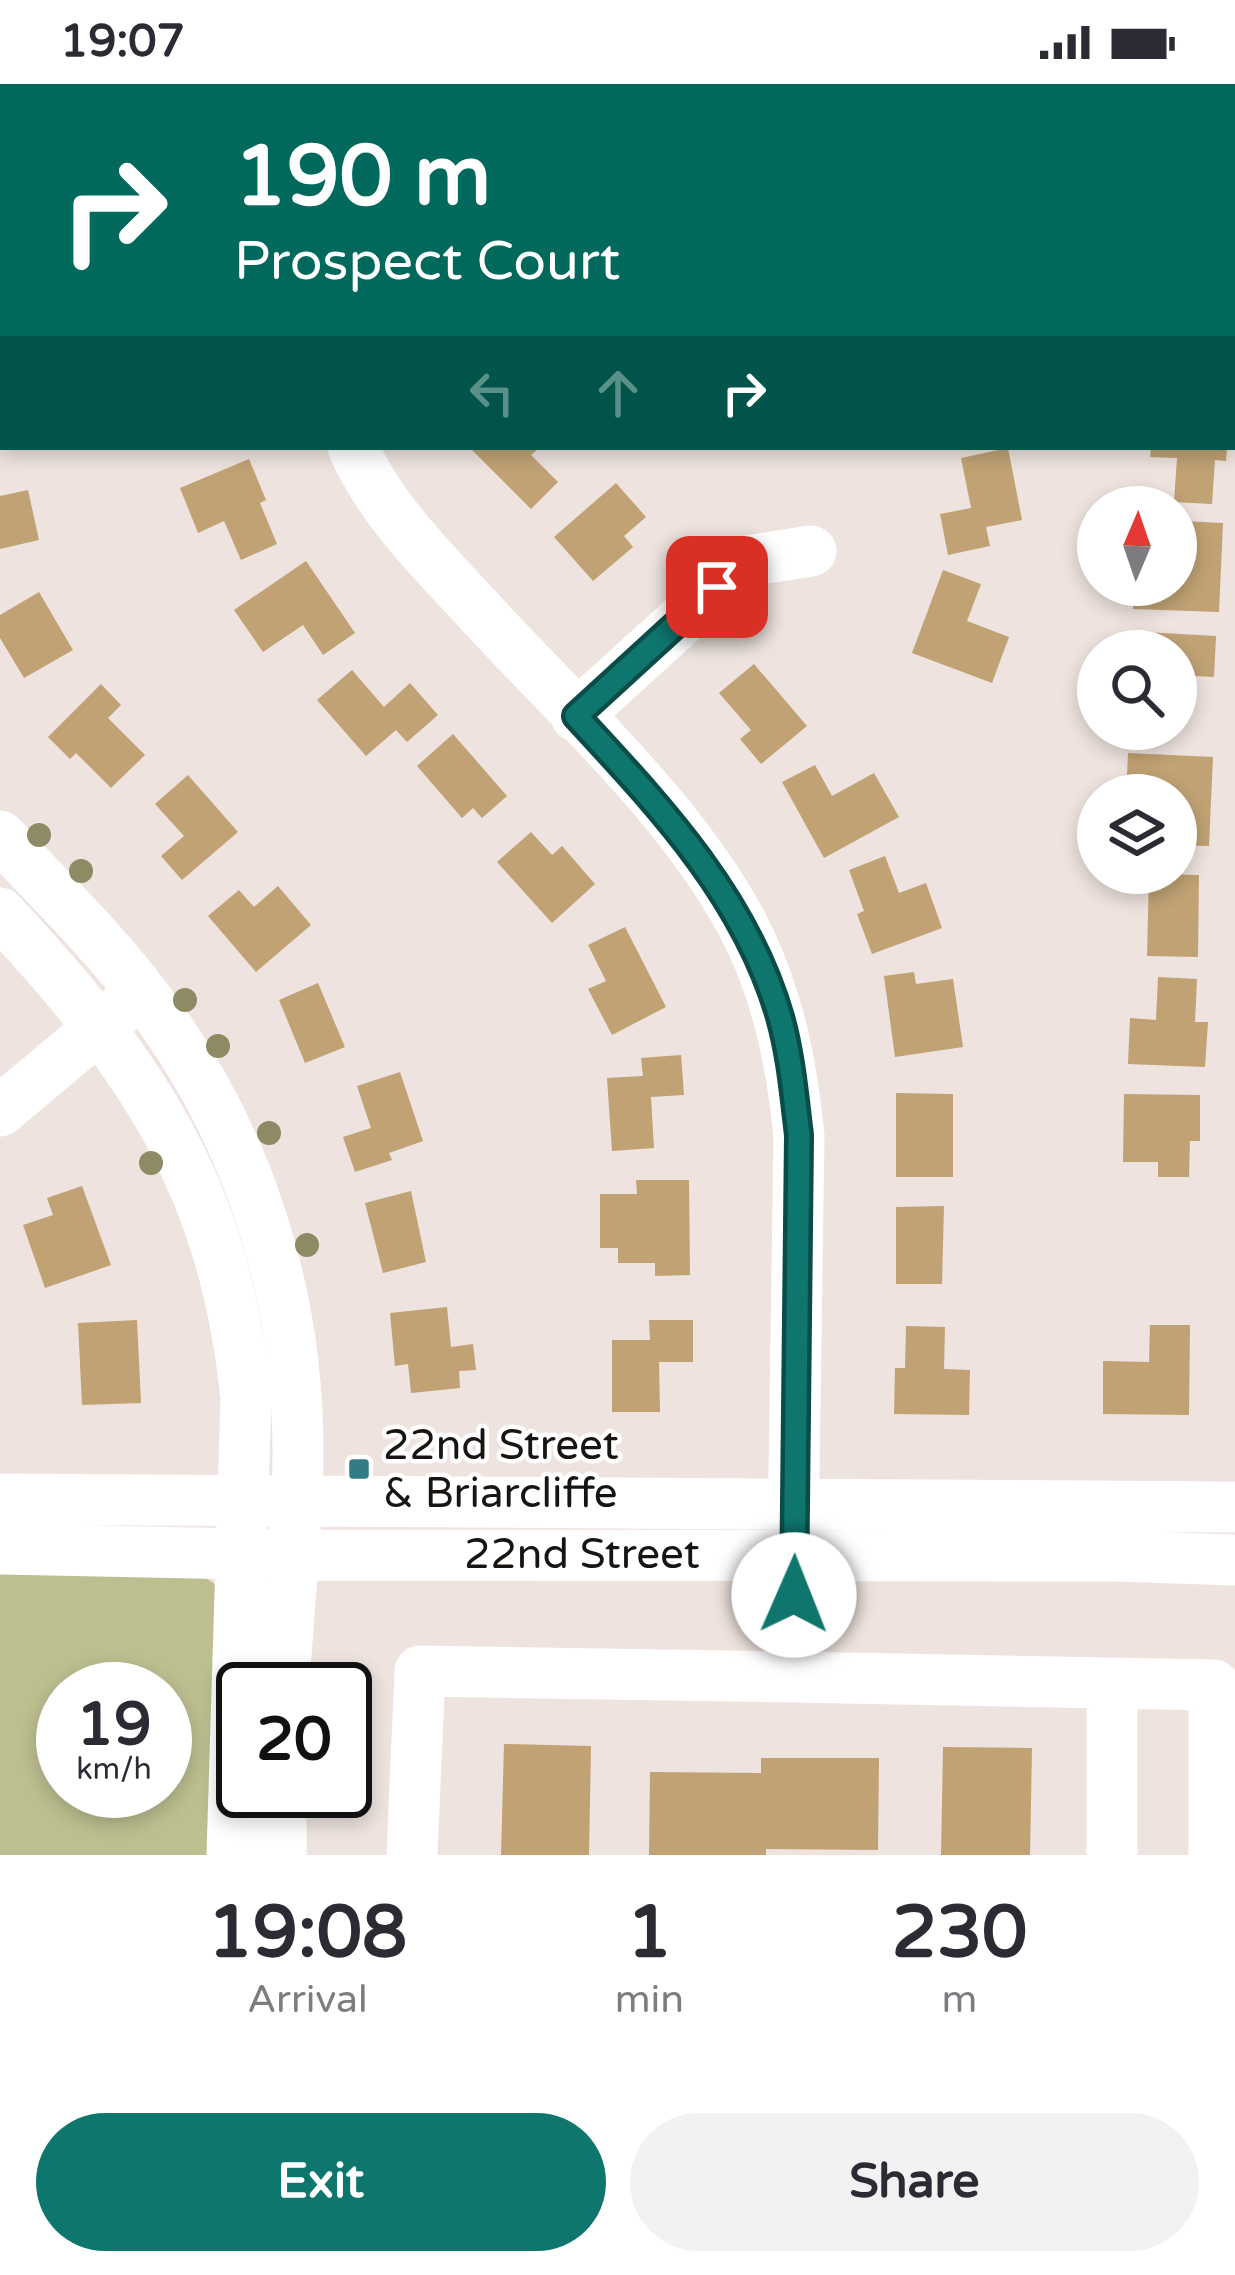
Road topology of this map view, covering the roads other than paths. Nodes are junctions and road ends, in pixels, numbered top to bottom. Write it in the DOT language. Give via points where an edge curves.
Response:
graph roads {
  1 [pos="355,450"];
  2 [pos="811,550"];
  3 [pos="576,716"];
  4 [pos="0,836"];
  5 [pos="0,913"];
  6 [pos="142,992"];
  7 [pos="99,1028"];
  8 [pos="0,1112"];
  9 [pos="0,1499"];
  10 [pos="270,1500"];
  11 [pos="795,1502"];
  12 [pos="1235,1507"];
  13 [pos="0,1549"];
  14 [pos="268,1554"];
  15 [pos="795,1554"];
  16 [pos="1235,1560"];
  17 [pos="281,1662"];
  18 [pos="790,1677"];
  19 [pos="1112,1683"];
  20 [pos="281,1818"];
  21 [pos="232,1855"];
  22 [pos="281,1855"];
  23 [pos="412,1855"];
  24 [pos="1112,1855"];
  25 [pos="1214,1855"];
  1 -- 3 [label="street" via="385,502"];
  2 -- 3 [label="street" via="747,561"];
  3 -- 11 [label="street" via="707,868 752,943 780,1017 799,1135"];
  4 -- 6 [label="street"];
  5 -- 7 [label="street"];
  6 -- 7 [label="street"];
  6 -- 10 [label="street" via="206,1087 265,1223 292,1354 298,1454"];
  7 -- 8 [label="street"];
  7 -- 10 [label="street" via="154,1102 222,1261"];
  9 -- 10 [label="street, 22nd Street"];
  10 -- 11 [label="street, 22nd Street"];
  10 -- 14 [label="street"];
  11 -- 12 [label="street, 22nd Street"];
  11 -- 15 [label="street"];
  13 -- 14 [label="street, 22nd Street"];
  14 -- 15 [label="street, 22nd Street"];
  14 -- 17 [label="street"];
  14 -- 21 [label="street"];
  15 -- 16 [label="street, 22nd Street"];
  15 -- 18 [label="street"];
  18 -- 19 [label="street"];
  18 -- 23 [label="street" via="420,1671"];
  19 -- 24 [label="street"];
  19 -- 25 [label="street" via="1214,1684"];
  20 -- 22 [label="street"];
}
